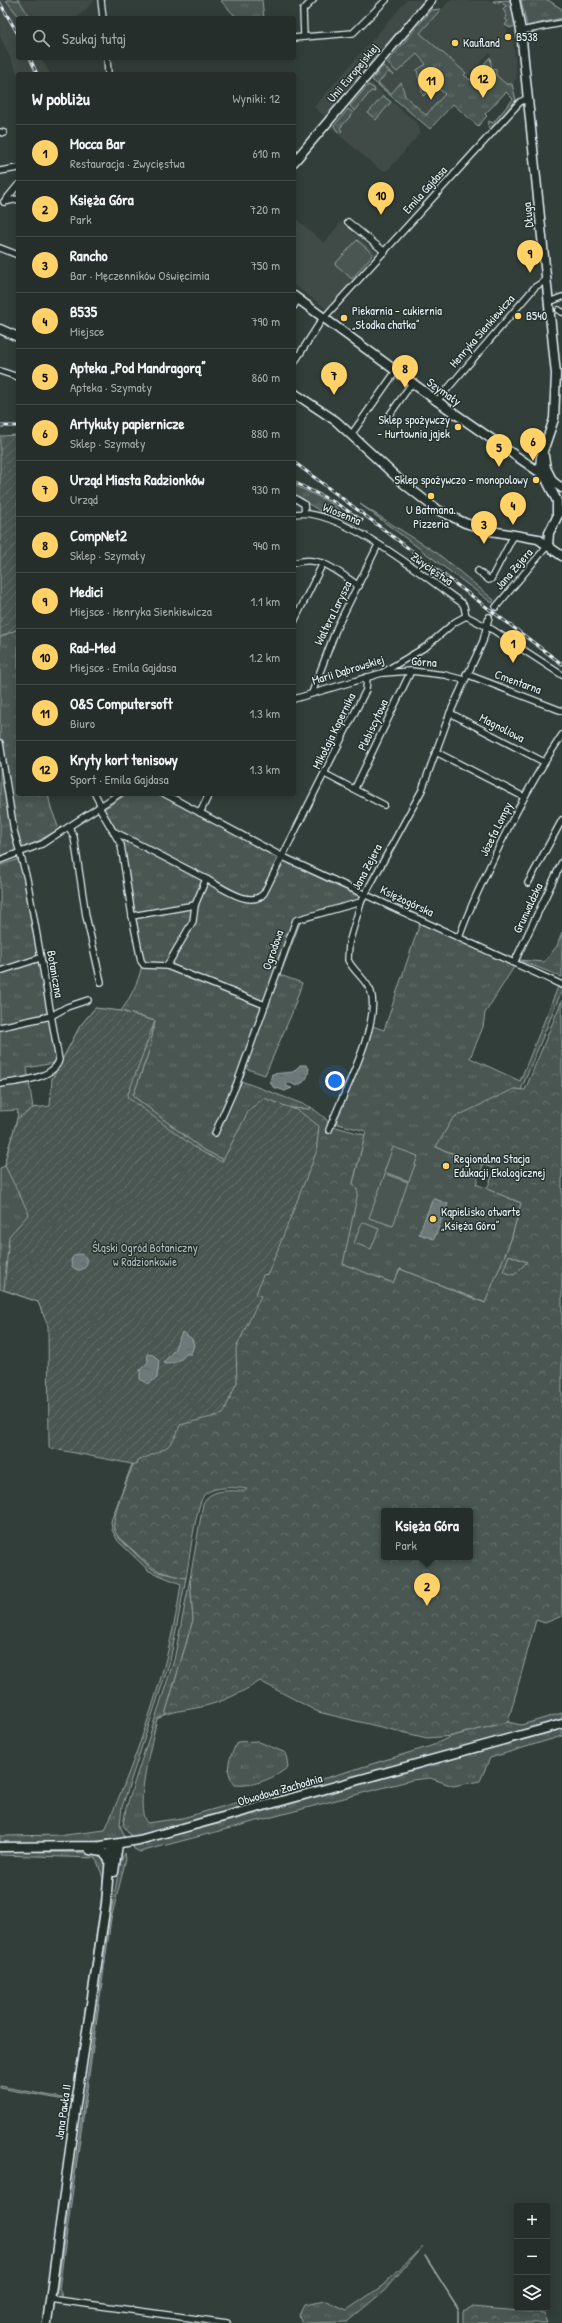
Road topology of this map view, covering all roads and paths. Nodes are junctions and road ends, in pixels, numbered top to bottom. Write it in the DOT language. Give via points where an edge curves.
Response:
graph roads {
  1 [pos="101,0"];
  2 [pos="313,0"];
  3 [pos="386,0"];
  4 [pos="431,0"];
  5 [pos="515,1"];
  6 [pos="103,16"];
  7 [pos="562,22"];
  8 [pos="521,31"];
  9 [pos="304,37"];
  10 [pos="296,38"];
  11 [pos="107,60"];
  12 [pos="108,72"];
  13 [pos="528,98"];
  14 [pos="296,160"];
  15 [pos="16,168"];
  16 [pos="0,171"];
  17 [pos="16,187"];
  18 [pos="16,199"];
  19 [pos="348,222"];
  20 [pos="0,248"];
  21 [pos="385,252"];
  22 [pos="16,255"];
  23 [pos="546,280"];
  24 [pos="562,297"];
  25 [pos="296,301"];
  26 [pos="549,302"];
  27 [pos="324,318"];
  28 [pos="0,329"];
  29 [pos="16,336"];
  30 [pos="296,360"];
  31 [pos="0,371"];
  32 [pos="396,371"];
  33 [pos="16,376"];
  34 [pos="412,383"];
  35 [pos="296,394"];
  36 [pos="437,401"];
  37 [pos="559,408"];
  38 [pos="386,420"];
  39 [pos="351,435"];
  40 [pos="545,448"];
  41 [pos="541,457"];
  42 [pos="526,464"];
  43 [pos="543,477"];
  44 [pos="553,482"];
  45 [pos="562,488"];
  46 [pos="296,499"];
  47 [pos="562,506"];
  48 [pos="306,513"];
  49 [pos="296,514"];
  50 [pos="558,514"];
  51 [pos="514,535"];
  52 [pos="378,545"];
  53 [pos="555,547"];
  54 [pos="562,556"];
  55 [pos="296,562"];
  56 [pos="323,563"];
  57 [pos="478,571"];
  58 [pos="359,586"];
  59 [pos="496,607"];
  60 [pos="466,616"];
  61 [pos="489,617"];
  62 [pos="296,618"];
  63 [pos="485,626"];
  64 [pos="411,671"];
  65 [pos="382,673"];
  66 [pos="466,674"];
  67 [pos="562,675"];
  68 [pos="367,677"];
  69 [pos="464,680"];
  70 [pos="312,693"];
  71 [pos="296,698"];
  72 [pos="562,711"];
  73 [pos="450,713"];
  74 [pos="562,735"];
  75 [pos="0,743"];
  76 [pos="436,752"];
  77 [pos="544,762"];
  78 [pos="324,774"];
  79 [pos="354,790"];
  80 [pos="96,796"];
  81 [pos="116,796"];
  82 [pos="169,796"];
  83 [pos="208,796"];
  84 [pos="524,797"];
  85 [pos="384,805"];
  86 [pos="100,806"];
  87 [pos="200,813"];
  88 [pos="562,820"];
  89 [pos="69,827"];
  90 [pos="114,832"];
  91 [pos="21,854"];
  92 [pos="281,856"];
  93 [pos="0,860"];
  94 [pos="562,862"];
  95 [pos="206,879"];
  96 [pos="528,883"];
  97 [pos="365,894"];
  98 [pos="361,902"];
  99 [pos="195,905"];
  100 [pos="132,916"];
  101 [pos="459,938"];
  102 [pos="40,958"];
  103 [pos="514,963"];
  104 [pos="167,966"];
  105 [pos="0,971"];
  106 [pos="101,982"];
  107 [pos="562,985"];
  108 [pos="88,1000"];
  109 [pos="266,1006"];
  110 [pos="51,1016"];
  111 [pos="0,1028"];
  112 [pos="0,1084"];
  113 [pos="329,1130"];
  114 [pos="215,1133"];
  115 [pos="562,1724"];
  116 [pos="115,1844"];
  117 [pos="0,1847"];
  118 [pos="61,1847"];
  119 [pos="110,1861"];
  120 [pos="106,1904"];
  121 [pos="50,2298"];
  122 [pos="47,2323"];
  123 [pos="227,2323"];
  1 -- 6 [label="street"];
  2 -- 9 [label="street" via="303,10"];
  3 -- 9 [label="street" via="353,33"];
  4 -- 14 [label="street, Unii Europejskiej"];
  5 -- 8 [label="street, Długa"];
  7 -- 8 [label="street"];
  8 -- 13 [label="street, Długa"];
  9 -- 10 [label="street"];
  11 -- 12 [label="street"];
  13 -- 21 [label="street, Emila Gajdasa" via="520,102"];
  13 -- 23 [label="street, Długa"];
  15 -- 16 [label="street"];
  17 -- 18 [label="street" via="4,202"];
  19 -- 21 [label="street"];
  20 -- 22 [label="street"];
  21 -- 27 [label="street, Emila Gajdasa"];
  23 -- 26 [label="street, Długa"];
  23 -- 36 [label="street, Henryka Sienkiewicza" via="535,287"];
  24 -- 26 [label="street"];
  25 -- 27 [label="street, Szymały"];
  26 -- 37 [label="street, Długa"];
  27 -- 30 [label="street, Emila Gajdasa"];
  27 -- 32 [label="street, Szymały"];
  28 -- 29 [label="street"];
  31 -- 33 [label="street"];
  32 -- 34 [label="street, Szymały"];
  32 -- 39 [label="street"];
  34 -- 36 [label="street, Szymały"];
  34 -- 38 [label="street"];
  35 -- 39 [label="street" via="336,421"];
  36 -- 42 [label="street, Szymały"];
  37 -- 40 [label="street, Długa"];
  39 -- 51 [label="street" via="436,509 465,523"];
  40 -- 41 [label="street, Długa"];
  40 -- 44 [label="street, Długa" via="546,468"];
  41 -- 42 [label="street" via="534,464"];
  41 -- 43 [label="street, Długa" via="540,468"];
  42 -- 43 [label="street, Szymały"];
  43 -- 44 [label="street"];
  43 -- 50 [label="street, Długa" via="557,502"];
  44 -- 45 [label="street"];
  46 -- 48 [label="street" via="304,504"];
  47 -- 50 [label="street"];
  48 -- 49 [label="street, Wiosenna"];
  48 -- 52 [label="street, Wiosenna" via="354,529"];
  50 -- 53 [label="street" via="549,532"];
  51 -- 53 [label="street" via="534,538"];
  51 -- 57 [label="street" via="491,579"];
  52 -- 58 [label="street, Waltera Larysza"];
  52 -- 60 [label="street, Zwycięstwa" via="462,603"];
  53 -- 54 [label="street"];
  53 -- 59 [label="street, Jana Zejera"];
  55 -- 56 [label="street" via="310,559"];
  56 -- 58 [label="street"];
  56 -- 62 [label="street"];
  58 -- 70 [label="street, Waltera Larysza" via="337,627"];
  60 -- 63 [label="street"];
  60 -- 65 [label="street, Marii Dąbrowskiej" via="454,622 427,646"];
  61 -- 63 [label="street, Jana Zejera"];
  63 -- 66 [label="street, Jana Zejera" via="483,641"];
  63 -- 67 [label="street"];
  64 -- 65 [label="street, Górna"];
  64 -- 69 [label="street, Górna" via="445,674"];
  64 -- 79 [label="street, Plebiscytowa"];
  65 -- 68 [label="street, Marii Dąbrowskiej"];
  66 -- 69 [label="street, Jana Zejera"];
  66 -- 72 [label="street, Cmentarna"];
  68 -- 70 [label="street, Marii Dąbrowskiej"];
  68 -- 78 [label="street, Mikołaja Kopernika" via="366,690"];
  69 -- 73 [label="street, Jana Zejera"];
  70 -- 71 [label="street, Marii Dąbrowskiej"];
  73 -- 76 [label="street, Jana Zejera"];
  73 -- 77 [label="street, Magnoliowa"];
  74 -- 77 [label="street, Józefa Lompy"];
  75 -- 91 [label="street, Botaniczna" via="14,830"];
  76 -- 84 [label="street"];
  76 -- 97 [label="street, Jana Zejera" via="422,790"];
  77 -- 84 [label="street, Józefa Lompy"];
  78 -- 79 [label="street"];
  78 -- 92 [label="street, Mikołaja Kopernika"];
  79 -- 85 [label="street"];
  80 -- 86 [label="street"];
  81 -- 86 [label="street"];
  82 -- 87 [label="street, Księżogórska"];
  83 -- 87 [label="street"];
  84 -- 101 [label="street, Józefa Lompy" via="481,885"];
  86 -- 89 [label="street"];
  86 -- 90 [label="street"];
  87 -- 92 [label="street, Księżogórska"];
  88 -- 96 [label="street"];
  89 -- 91 [label="street"];
  89 -- 106 [label="street" via="74,837 86,916"];
  90 -- 95 [label="street"];
  90 -- 100 [label="street" via="121,844"];
  91 -- 93 [label="street"];
  91 -- 102 [label="street, Botaniczna"];
  92 -- 95 [label="street" via="264,894 255,900 246,900"];
  92 -- 97 [label="street, Księżogórska"];
  94 -- 103 [label="street, Grunwaldzka"];
  95 -- 99 [label="street"];
  97 -- 98 [label="street, Jana Zejera"];
  97 -- 101 [label="street, Księżogórska"];
  98 -- 109 [label="street, Ogrodowa" via="296,920"];
  98 -- 113 [label="street, Jana Zejera" via="349,944 348,960 368,987 372,997 372,1014 361,1054"];
  99 -- 100 [label="street"];
  99 -- 104 [label="street" via="193,921"];
  100 -- 104 [label="street" via="141,961 144,964"];
  101 -- 103 [label="street, Księżogórska"];
  102 -- 105 [label="street"];
  102 -- 110 [label="street, Botaniczna"];
  103 -- 107 [label="street, Księżogórska"];
  104 -- 109 [label="street"];
  108 -- 110 [label="street"];
  109 -- 114 [label="street, Ogrodowa"];
  110 -- 111 [label="street"];
  110 -- 112 [label="street, Botaniczna" via="58,1062 46,1073 27,1080"];
  115 -- 116 [label="street, Obwodowa Zachodnia" via="168,1834"];
  116 -- 118 [label="street, Obwodowa Zachodnia"];
  116 -- 119 [label="street, Jana Pawła II"];
  116 -- 120 [label="street, Jana Pawła II" via="110,1891"];
  117 -- 118 [label="street, Obwodowa Zachodnia"];
  118 -- 119 [label="street" via="101,1851"];
  119 -- 120 [label="street, Jana Pawła II"];
  120 -- 121 [label="street, Jana Pawła II"];
  121 -- 122 [label="street, Jana Pawła II"];
  121 -- 123 [label="street"];
}
